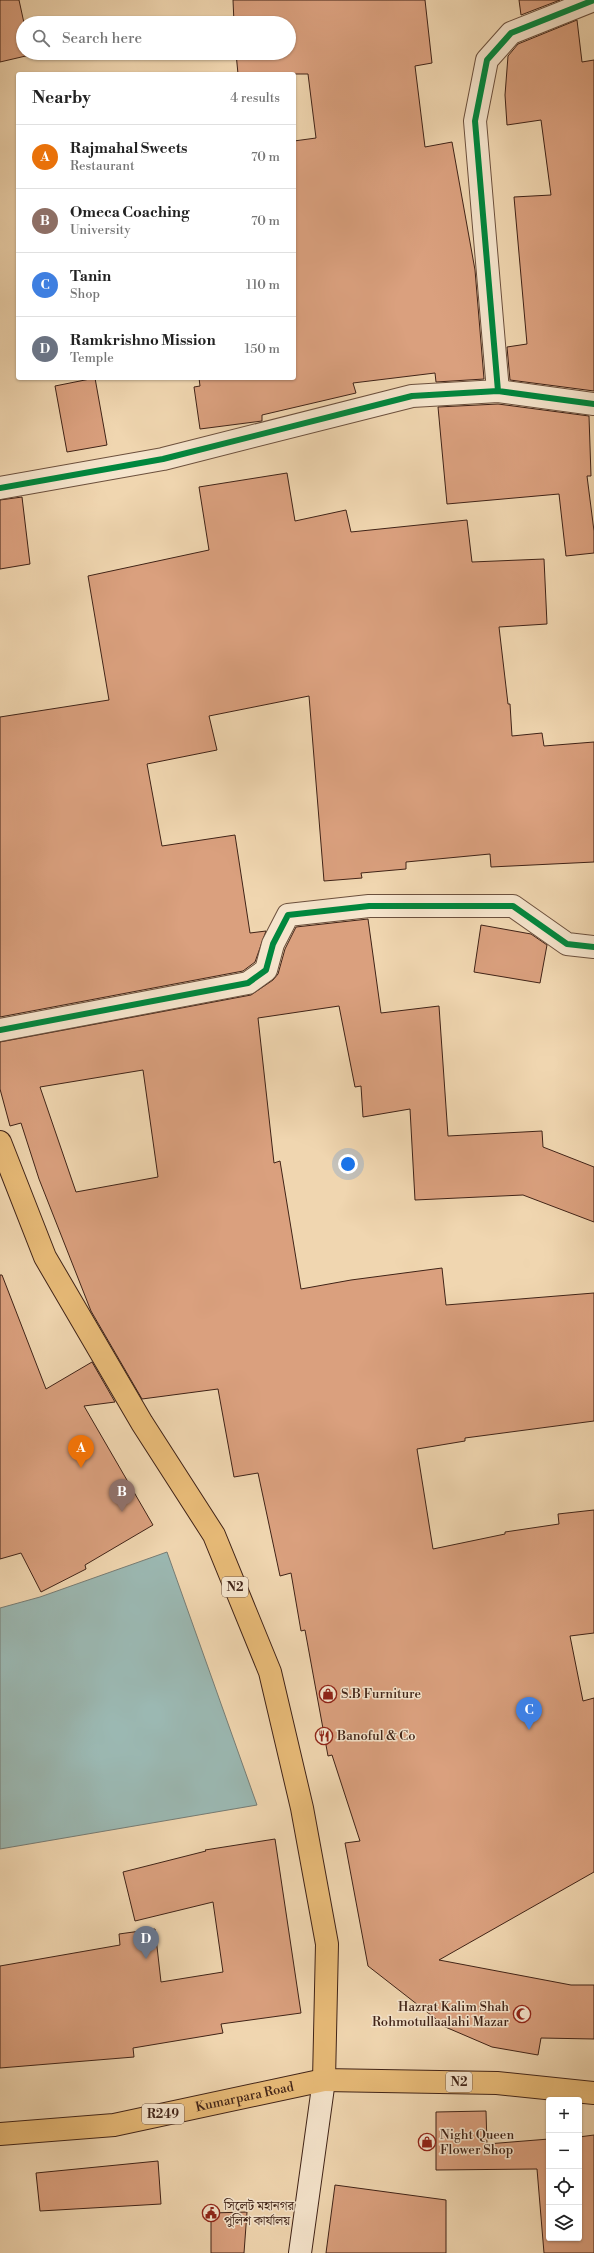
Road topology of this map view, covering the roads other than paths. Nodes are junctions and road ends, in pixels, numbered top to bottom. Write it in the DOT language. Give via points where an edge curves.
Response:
graph roads {
  1 [pos="594,0"];
  2 [pos="498,391"];
  3 [pos="594,404"];
  4 [pos="0,488"];
  5 [pos="594,947"];
  6 [pos="0,1030"];
  7 [pos="0,1142"];
  8 [pos="6,1172"];
  9 [pos="324,2080"];
  10 [pos="594,2093"];
  11 [pos="0,2134"];
  12 [pos="300,2253"];
  1 -- 2 [label="street" via="511,32 487,60 476,121"];
  2 -- 3 [label="street"];
  2 -- 4 [label="street" via="412,396 163,459"];
  5 -- 6 [label="street" via="567,944 513,906 369,906 288,915 273,944 266,970 248,983"];
  7 -- 8 [label="main road, N2"];
  8 -- 9 [label="main road, N2" via="45,1257 142,1423 214,1535 270,1672 302,1808 327,1944"];
  9 -- 10 [label="main road, N2" via="497,2083"];
  9 -- 11 [label="main road, Kumarpara Road / R249" via="114,2125"];
  9 -- 12 [label="street"];
}
